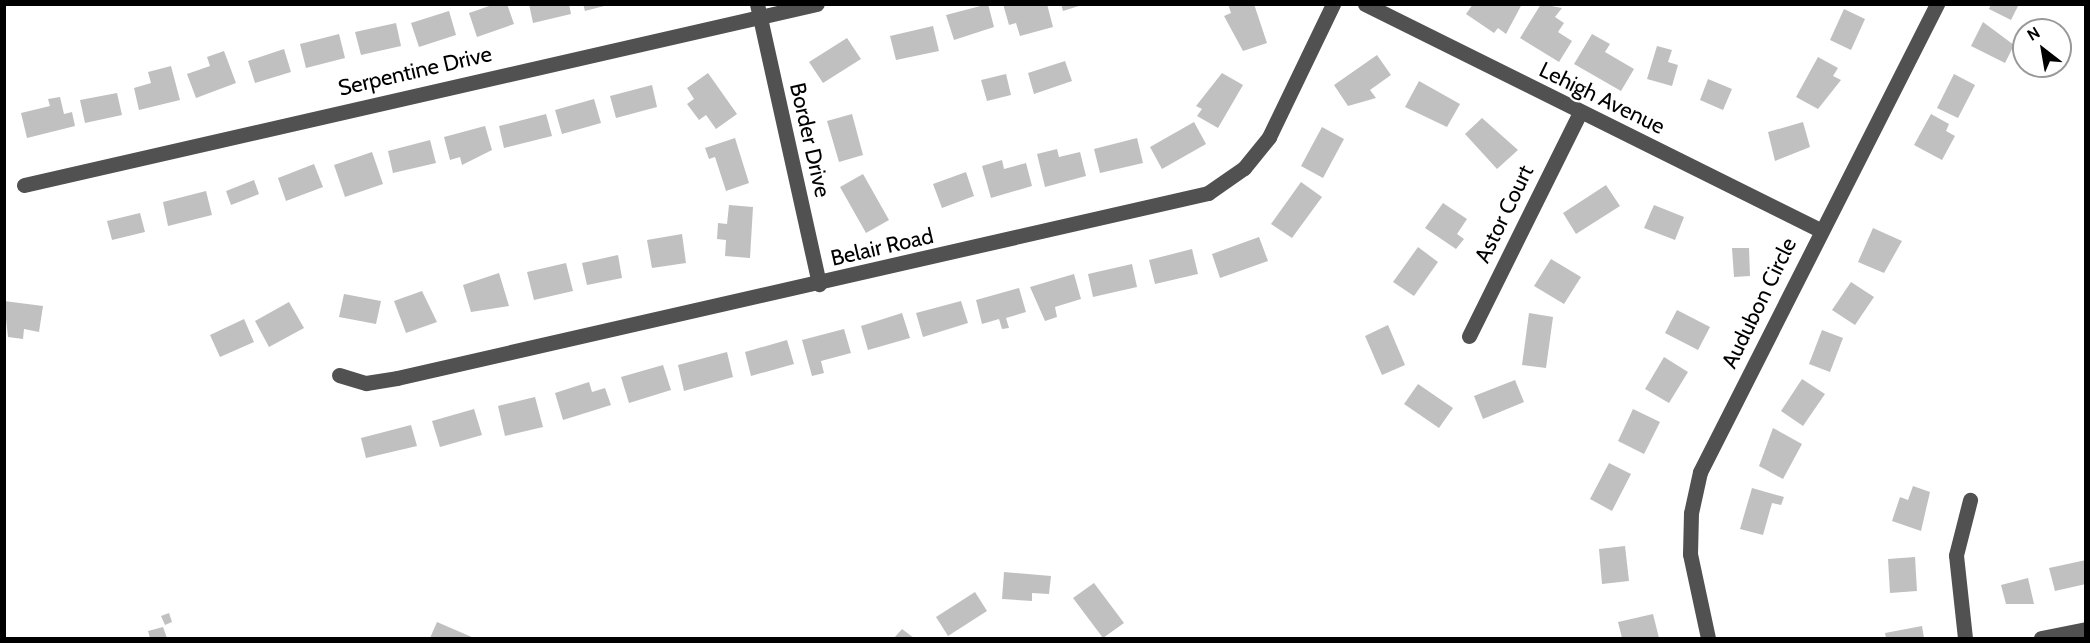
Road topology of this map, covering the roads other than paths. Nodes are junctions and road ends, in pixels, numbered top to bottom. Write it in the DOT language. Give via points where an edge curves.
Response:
graph roads {
  1 [pos="817,4"];
  2 [pos="1333,4"];
  3 [pos="1365,4"];
  4 [pos="1937,4"];
  5 [pos="758,10"];
  6 [pos="1580,112"];
  7 [pos="24,185"];
  8 [pos="1820,230"];
  9 [pos="819,284"];
  10 [pos="1469,336"];
  11 [pos="339,375"];
  12 [pos="1970,500"];
  13 [pos="2085,629"];
  14 [pos="1708,639"];
  15 [pos="1965,639"];
  16 [pos="2041,639"];
  1 -- 5 [label="street, Serpentine Drive"];
  2 -- 9 [label="street, Belair Road" via="1269,137 1244,168 1208,193"];
  3 -- 6 [label="street, Lehigh Avenue"];
  4 -- 8 [label="street, Audubon Circle"];
  5 -- 7 [label="street, Serpentine Drive"];
  5 -- 9 [label="street, Border Drive"];
  6 -- 8 [label="street, Lehigh Avenue"];
  6 -- 10 [label="street, Astor Court"];
  8 -- 14 [label="street, Audubon Circle" via="1708,452 1695,492 1690,554"];
  9 -- 11 [label="street, Belair Road" via="397,378 366,383"];
  12 -- 15 [label="street" via="1956,555"];
  13 -- 16 [label="street"];
}
